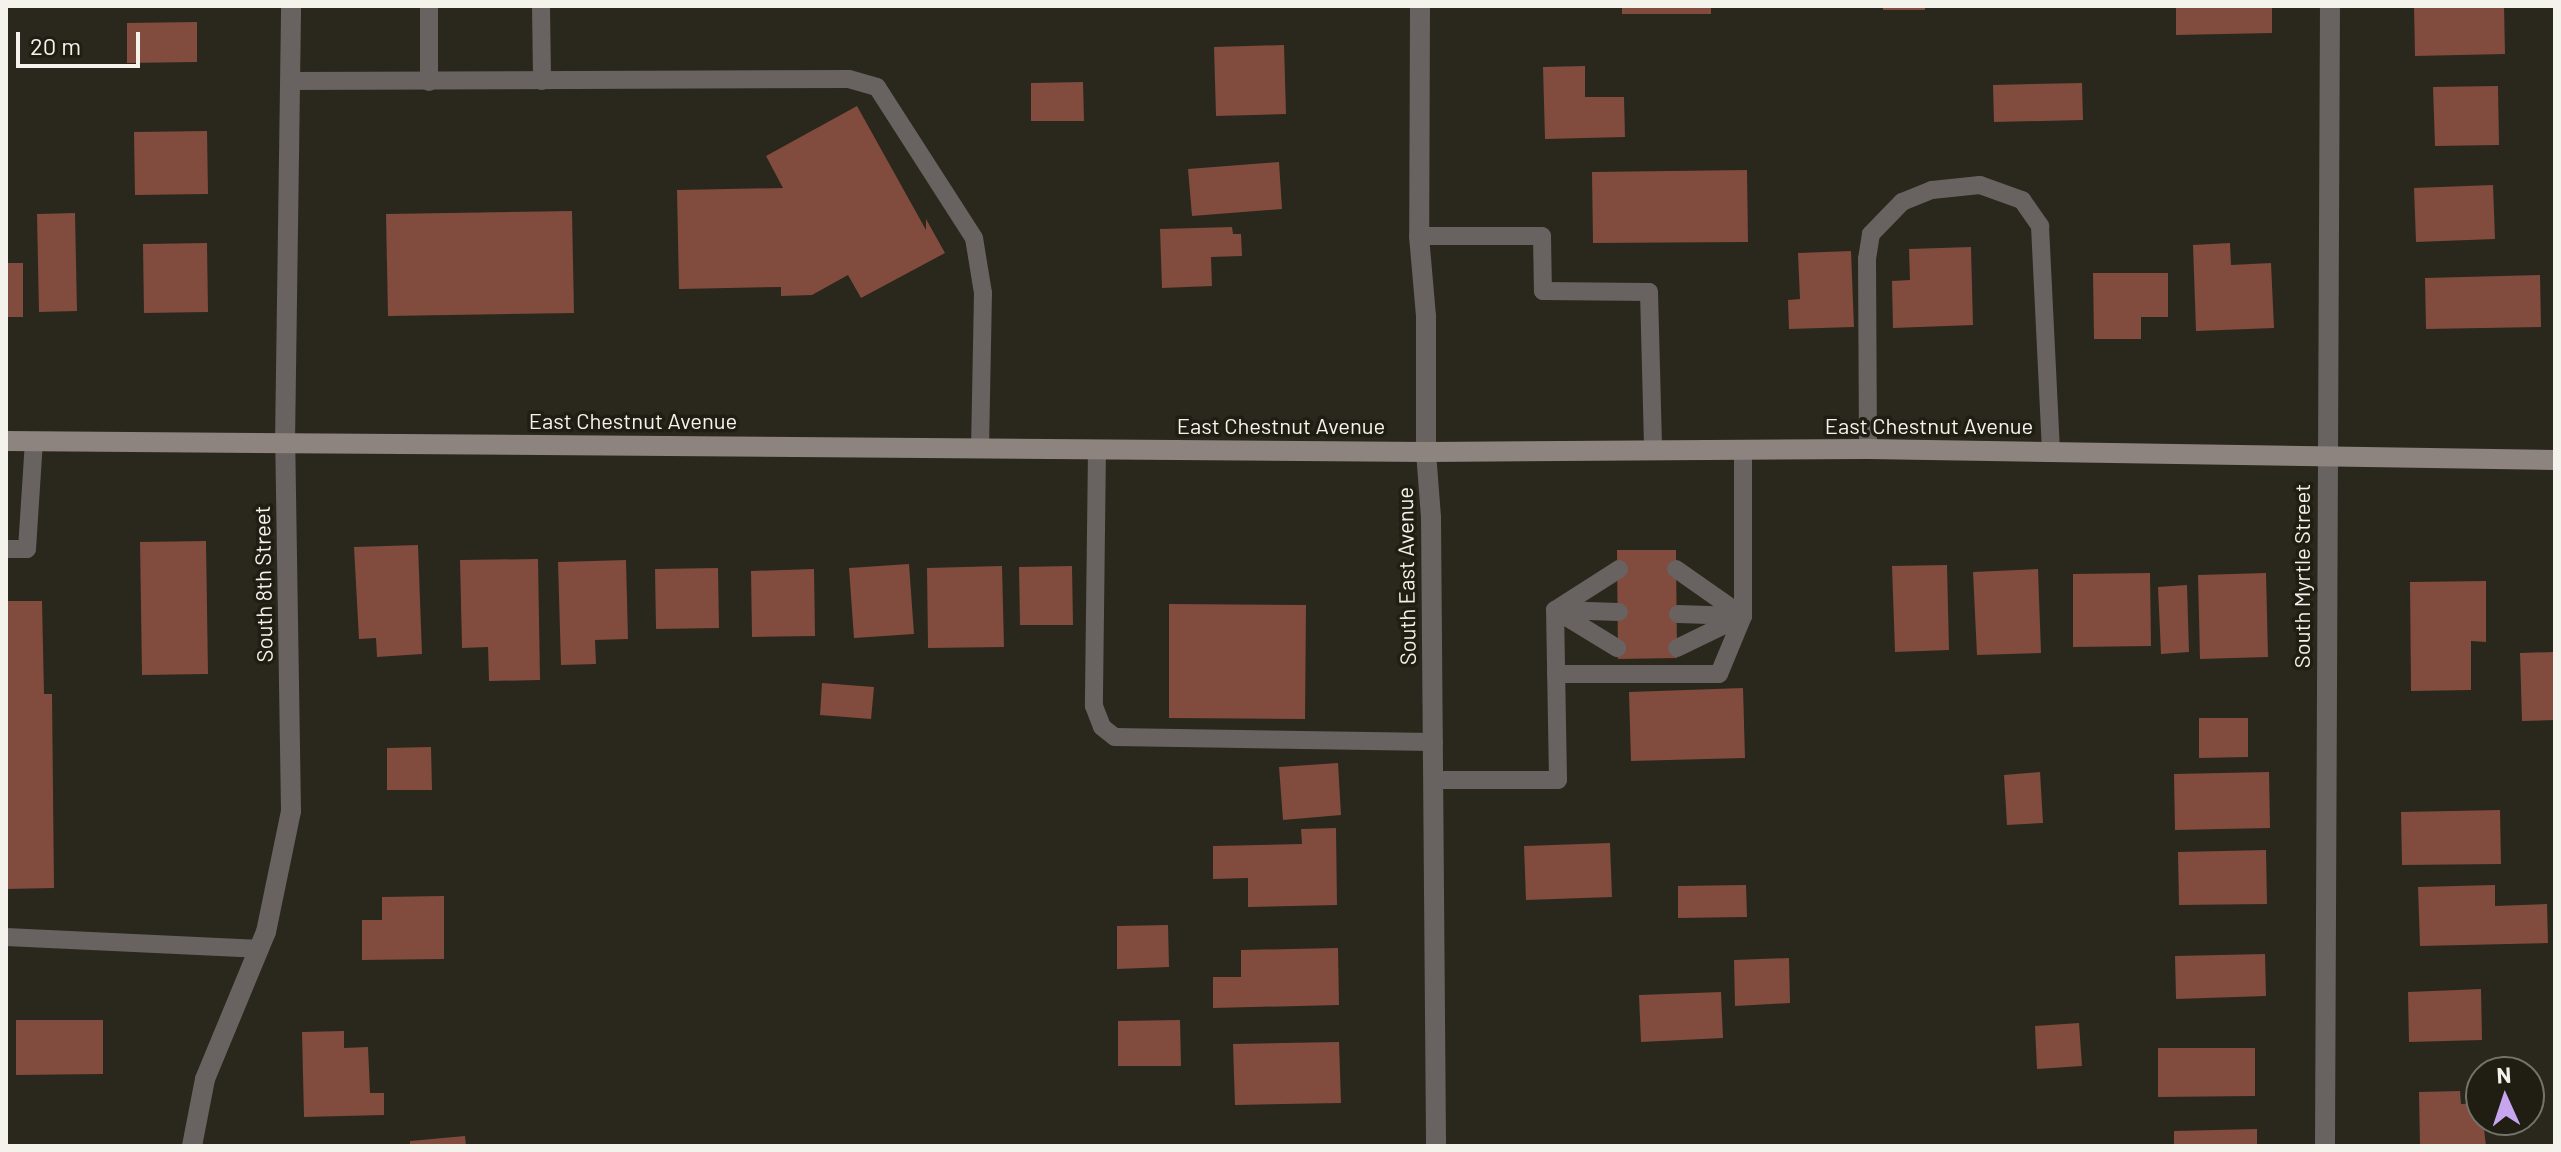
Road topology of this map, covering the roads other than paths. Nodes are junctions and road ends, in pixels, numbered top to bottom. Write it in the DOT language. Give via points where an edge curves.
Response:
graph roads {
  1 [pos="291,6"];
  2 [pos="429,6"];
  3 [pos="541,6"];
  4 [pos="1420,6"];
  5 [pos="2330,6"];
  6 [pos="290,81"];
  7 [pos="542,81"];
  8 [pos="429,82"];
  9 [pos="1419,236"];
  10 [pos="6,441"];
  11 [pos="34,441"];
  12 [pos="285,443"];
  13 [pos="980,448"];
  14 [pos="1097,449"];
  15 [pos="1743,449"];
  16 [pos="1868,449"];
  17 [pos="1653,450"];
  18 [pos="2051,451"];
  19 [pos="1426,452"];
  20 [pos="2326,458"];
  21 [pos="2555,460"];
  22 [pos="6,549"];
  23 [pos="1619,569"];
  24 [pos="1676,569"];
  25 [pos="1555,610"];
  26 [pos="1619,612"];
  27 [pos="1678,614"];
  28 [pos="1743,616"];
  29 [pos="1617,648"];
  30 [pos="1677,648"];
  31 [pos="1556,674"];
  32 [pos="1434,742"];
  33 [pos="1434,780"];
  34 [pos="6,937"];
  35 [pos="259,949"];
  36 [pos="192,1146"];
  37 [pos="1436,1146"];
  38 [pos="2325,1146"];
  1 -- 6 [label="street, South 8th Street"];
  2 -- 8 [label="lane"];
  3 -- 7 [label="lane"];
  4 -- 9 [label="street, South East Avenue"];
  5 -- 20 [label="street, South Myrtle Street"];
  6 -- 8 [label="lane"];
  6 -- 12 [label="street, South 8th Street"];
  7 -- 8 [label="lane"];
  7 -- 13 [label="lane" via="849,79 877,87 974,238 983,293"];
  9 -- 17 [label="lane" via="1542,236 1543,291 1649,292"];
  9 -- 19 [label="street, South East Avenue" via="1426,316"];
  10 -- 11 [label="street, East Chestnut Avenue"];
  11 -- 12 [label="street, East Chestnut Avenue"];
  11 -- 22 [label="lane" via="27,549"];
  12 -- 13 [label="street, East Chestnut Avenue"];
  12 -- 35 [label="street, South 8th Street" via="291,811"];
  13 -- 14 [label="street, East Chestnut Avenue"];
  14 -- 19 [label="street, East Chestnut Avenue"];
  14 -- 32 [label="lane" via="1094,706 1102,727 1115,737"];
  15 -- 16 [label="street, East Chestnut Avenue"];
  15 -- 17 [label="street, East Chestnut Avenue"];
  15 -- 28 [label="lane"];
  16 -- 18 [label="street, East Chestnut Avenue"];
  16 -- 18 [label="lane" via="1871,234 1902,202 1932,190 1980,185 2022,200 2040,226"];
  17 -- 19 [label="street, East Chestnut Avenue"];
  18 -- 20 [label="street, East Chestnut Avenue"];
  19 -- 32 [label="street, South East Avenue"];
  20 -- 21 [label="street, East Chestnut Avenue"];
  20 -- 38 [label="street, South Myrtle Street"];
  23 -- 25 [label="lane"];
  24 -- 28 [label="lane"];
  25 -- 26 [label="lane"];
  25 -- 29 [label="lane"];
  25 -- 31 [label="lane"];
  27 -- 28 [label="lane"];
  28 -- 30 [label="lane"];
  28 -- 31 [label="lane" via="1719,674"];
  31 -- 33 [label="lane" via="1558,780"];
  32 -- 33 [label="street, South East Avenue"];
  33 -- 37 [label="street, South East Avenue"];
  34 -- 35 [label="lane"];
  35 -- 36 [label="street, South 8th Street" via="205,1079"];
}
